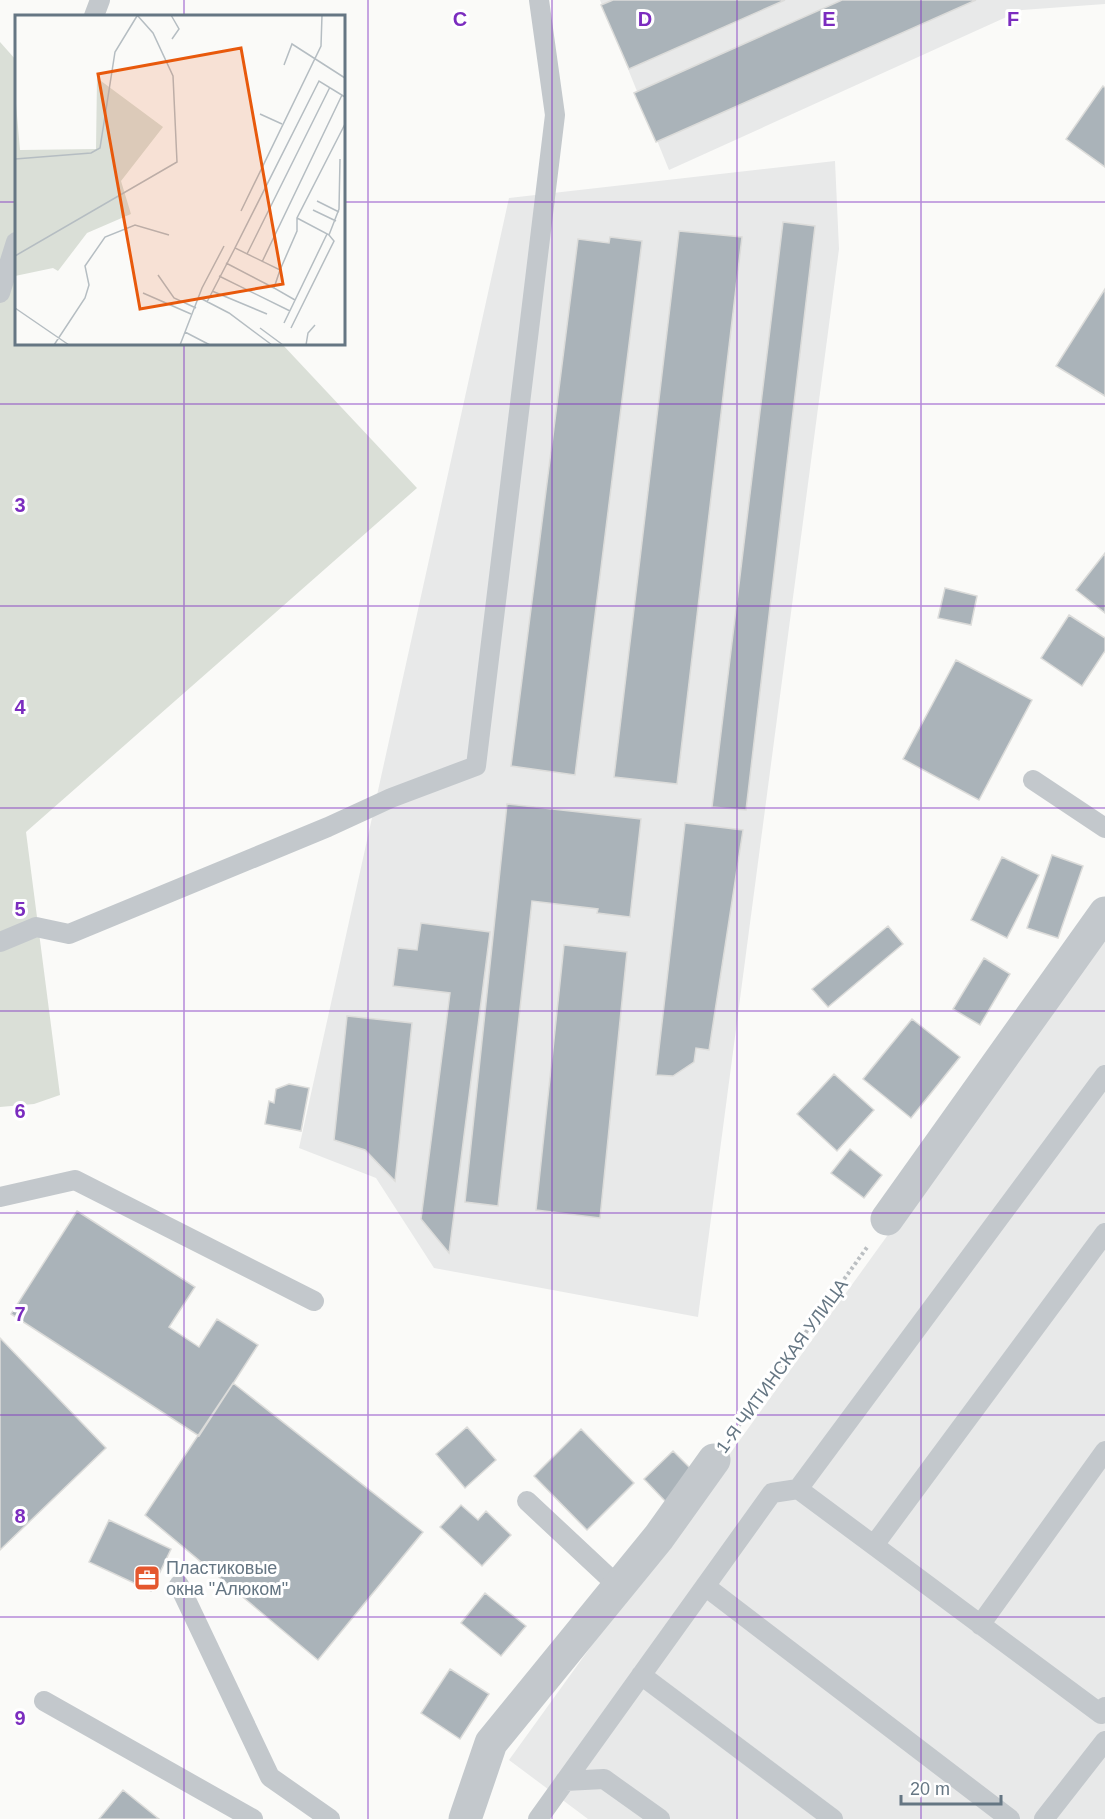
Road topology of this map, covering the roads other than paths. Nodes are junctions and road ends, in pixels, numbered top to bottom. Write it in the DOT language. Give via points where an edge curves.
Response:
graph roads {
  1 [pos="100,0"];
  2 [pos="539,0"];
  3 [pos="94,15"];
  4 [pos="15,245"];
  5 [pos="0,293"];
  6 [pos="1033,780"];
  7 [pos="1105,828"];
  8 [pos="1105,913"];
  9 [pos="0,942"];
  10 [pos="1105,1075"];
  11 [pos="0,1197"];
  12 [pos="887,1219"];
  13 [pos="1105,1233"];
  14 [pos="314,1301"];
  15 [pos="1105,1451"];
  16 [pos="714,1460"];
  17 [pos="798,1489"];
  18 [pos="527,1500"];
  19 [pos="874,1545"];
  20 [pos="179,1585"];
  21 [pos="705,1586"];
  22 [pos="618,1587"];
  23 [pos="980,1625"];
  24 [pos="641,1675"];
  25 [pos="44,1701"];
  26 [pos="1104,1718"];
  27 [pos="1105,1741"];
  28 [pos="565,1781"];
  29 [pos="253,1819"];
  30 [pos="330,1819"];
  31 [pos="466,1819"];
  32 [pos="538,1819"];
  33 [pos="660,1819"];
  34 [pos="832,1819"];
  35 [pos="1010,1819"];
  36 [pos="1044,1819"];
  1 -- 3 [label="lane"];
  2 -- 9 [label="lane" via="555,115 476,766 69,934 36,927"];
  4 -- 5 [label="lane"];
  6 -- 7 [label="lane"];
  8 -- 12 [label="street"];
  10 -- 17 [label="lane"];
  11 -- 14 [label="lane" via="75,1180"];
  13 -- 19 [label="lane"];
  15 -- 23 [label="lane"];
  16 -- 22 [label="street, 1-Я ЧИТИНСКАЯ УЛИЦА"];
  17 -- 19 [label="lane"];
  17 -- 21 [label="lane" via="772,1493"];
  18 -- 22 [label="lane"];
  19 -- 23 [label="lane"];
  20 -- 30 [label="lane" via="270,1777"];
  21 -- 24 [label="lane"];
  21 -- 35 [label="lane"];
  22 -- 31 [label="street, 1-Я ЧИТИНСКАЯ УЛИЦА" via="491,1743"];
  23 -- 26 [label="lane"];
  24 -- 28 [label="lane"];
  24 -- 34 [label="lane"];
  25 -- 29 [label="lane"];
  27 -- 36 [label="lane"];
  28 -- 32 [label="lane"];
  28 -- 33 [label="lane" via="604,1779"];
}
